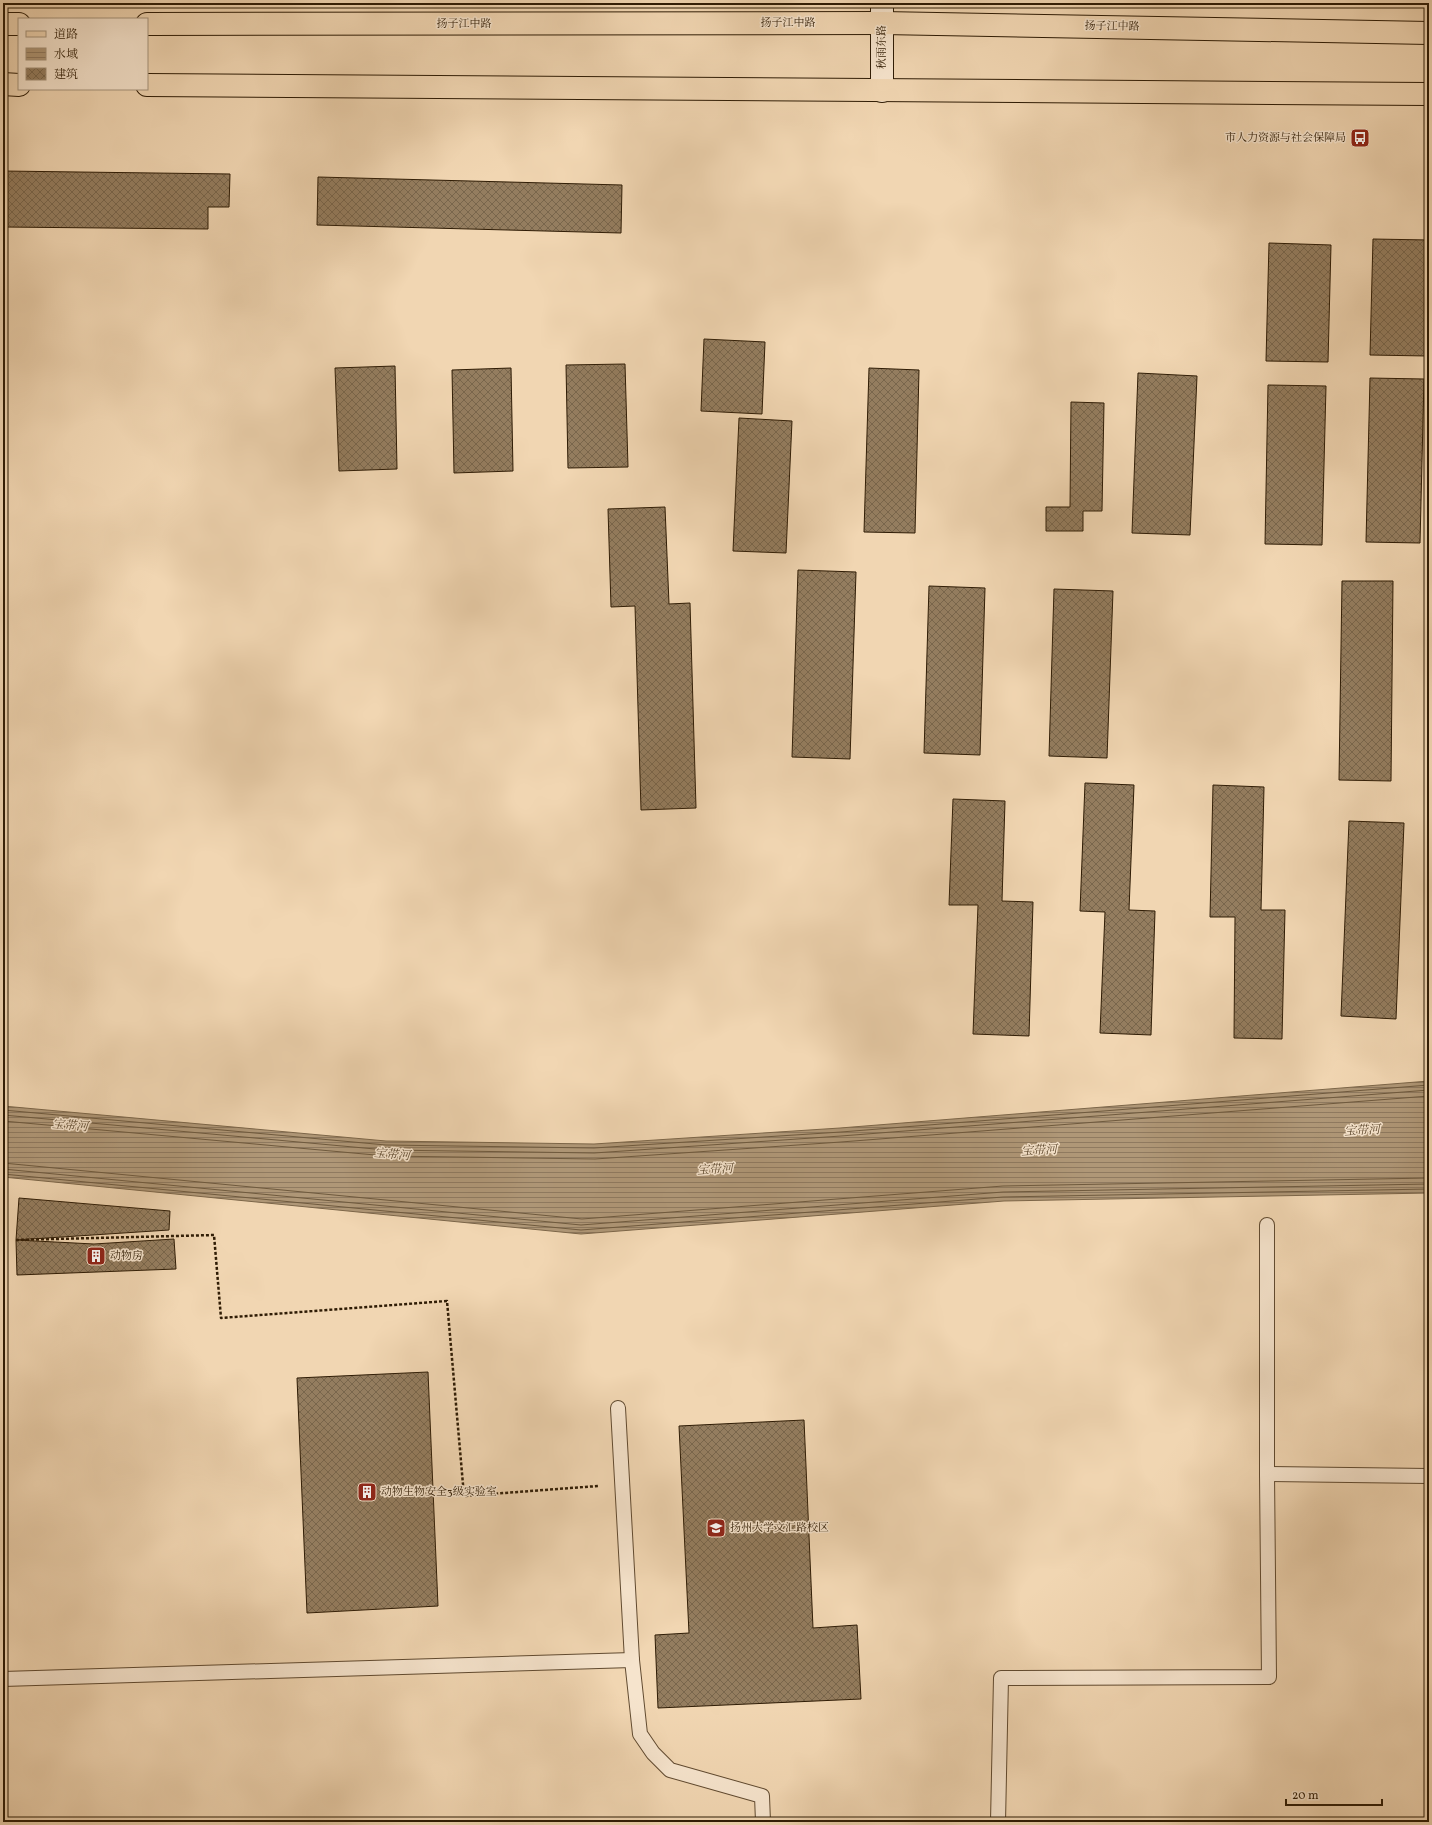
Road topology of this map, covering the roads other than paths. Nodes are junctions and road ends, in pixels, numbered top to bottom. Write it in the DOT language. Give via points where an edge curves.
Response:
graph roads {
  1 [pos="883,13"];
  2 [pos="3,24"];
  3 [pos="18,24"];
  4 [pos="148,24"];
  5 [pos="1429,33"];
  6 [pos="3,84"];
  7 [pos="18,85"];
  8 [pos="148,86"];
  9 [pos="882,91"];
  10 [pos="1429,94"];
  11 [pos="1267,1225"];
  12 [pos="618,1408"];
  13 [pos="1267,1474"];
  14 [pos="1429,1476"];
  15 [pos="632,1660"];
  16 [pos="3,1679"];
  17 [pos="763,1822"];
  18 [pos="998,1822"];
  1 -- 4 [label="main road, 扬子江中路"];
  1 -- 5 [label="main road, 扬子江中路"];
  1 -- 9 [label="street, 秋雨东路"];
  2 -- 3 [label="main road"];
  6 -- 7 [label="main road"];
  8 -- 9 [label="main road"];
  9 -- 10 [label="main road"];
  11 -- 13 [label="lane"];
  12 -- 15 [label="lane"];
  13 -- 14 [label="lane"];
  13 -- 18 [label="lane" via="1269,1677 1001,1678"];
  15 -- 16 [label="lane"];
  15 -- 17 [label="lane" via="640,1734 653,1753 670,1770 762,1796"];
}
